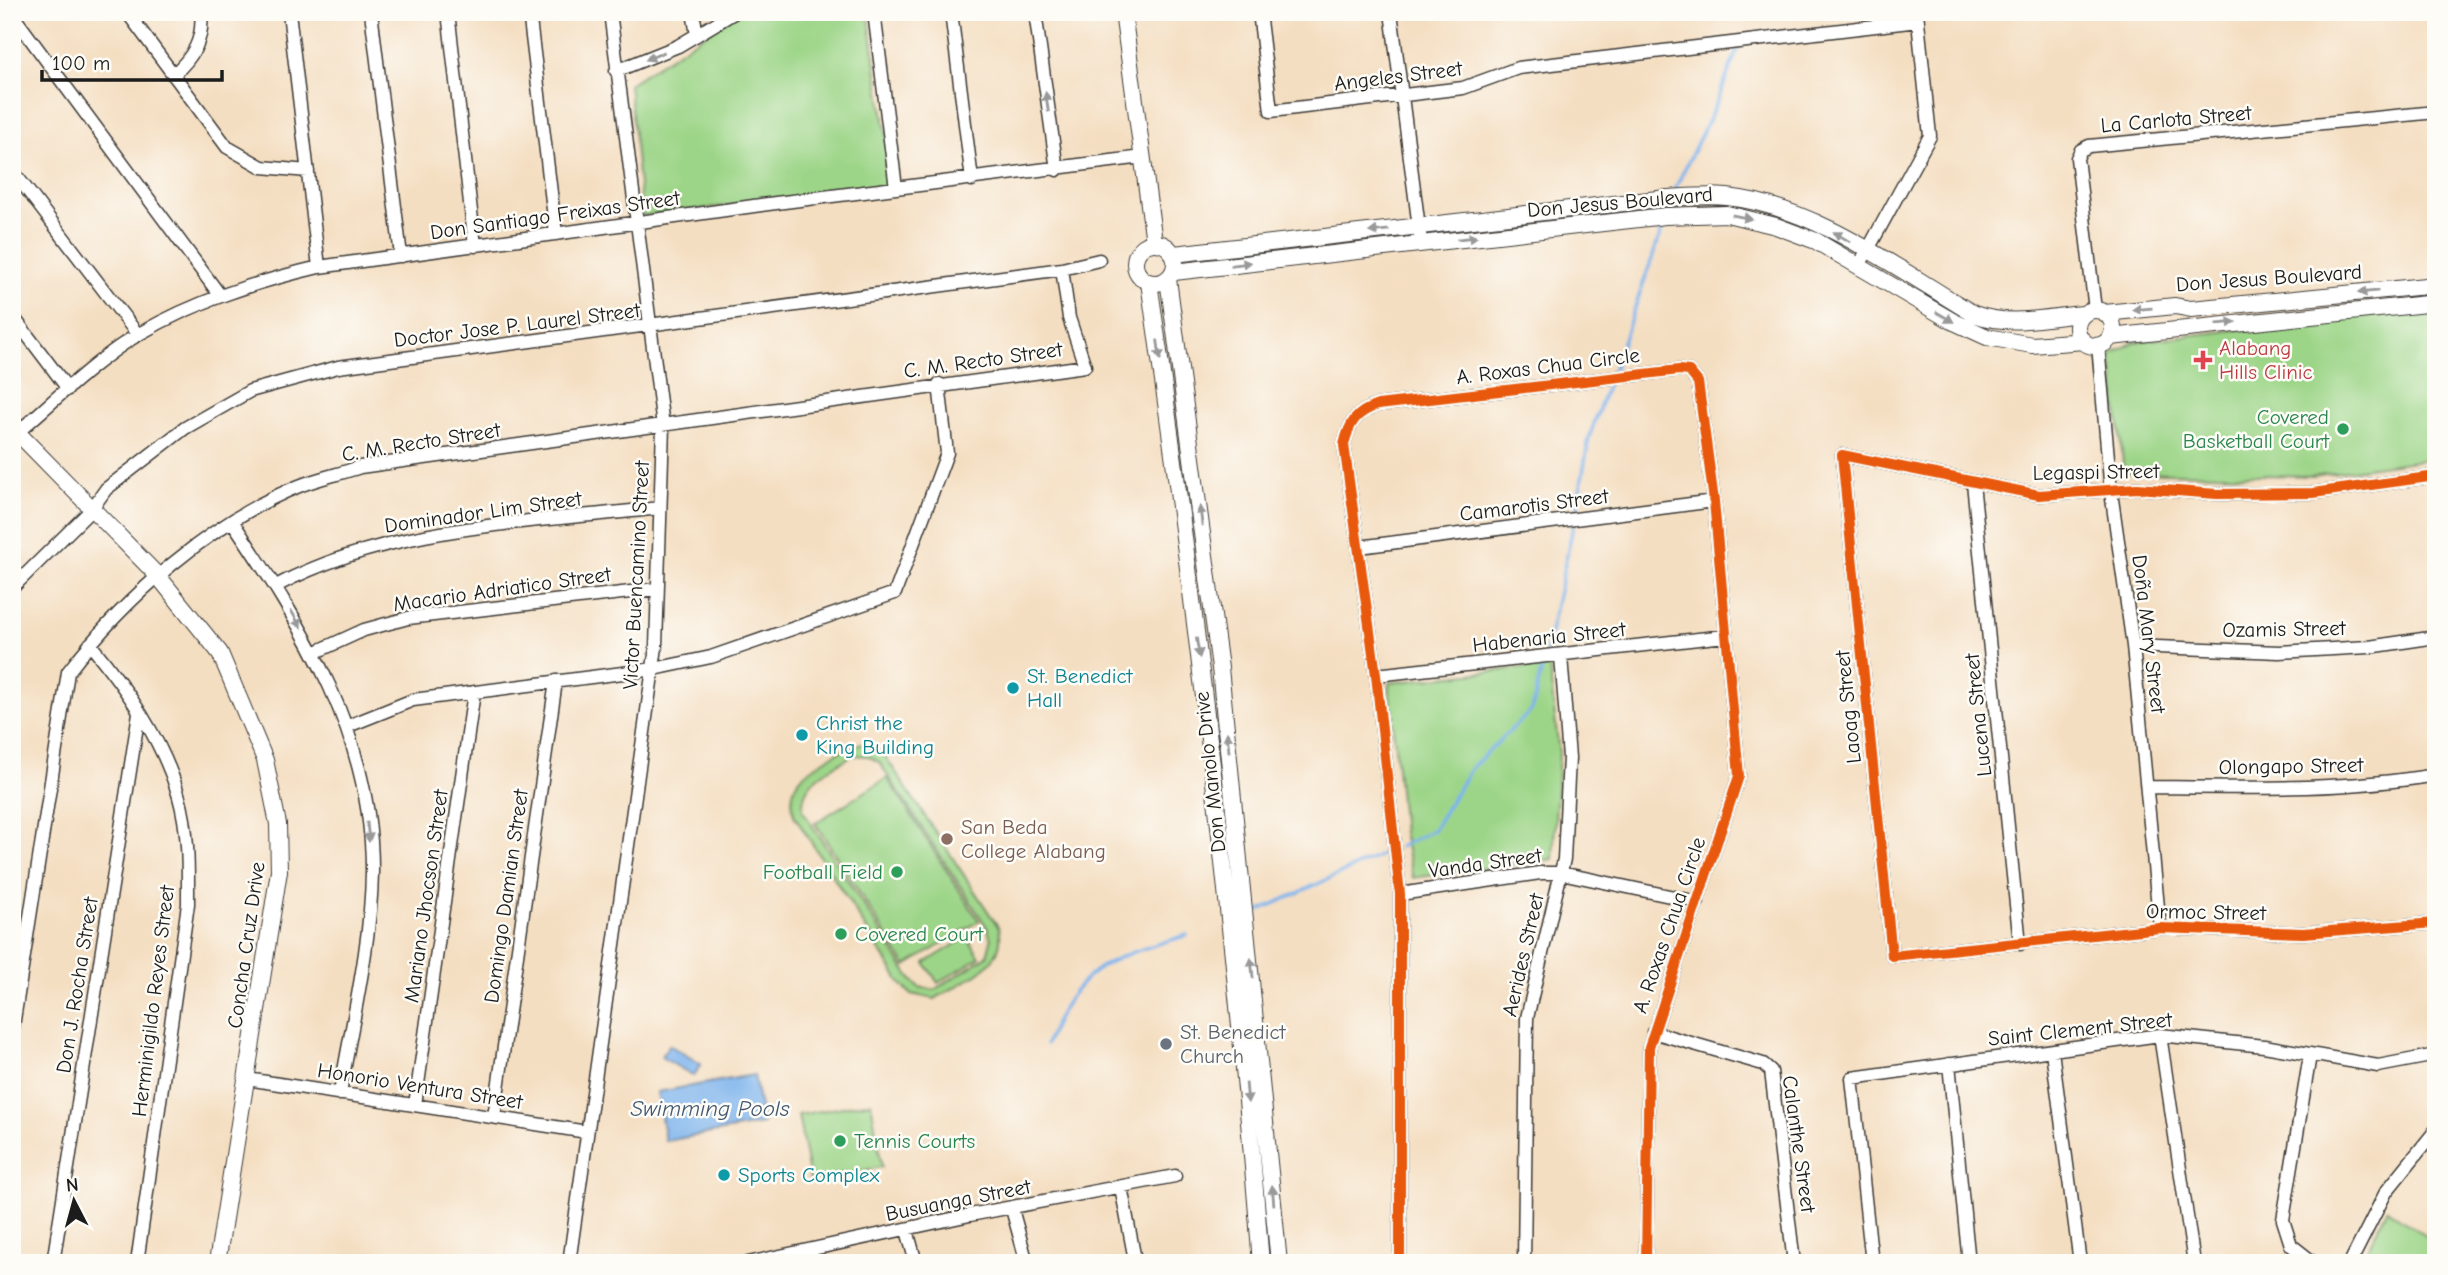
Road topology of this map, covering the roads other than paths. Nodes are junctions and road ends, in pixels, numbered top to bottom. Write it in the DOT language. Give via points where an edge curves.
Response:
graph roads {
  1 [pos="127,12"];
  2 [pos="201,12"];
  3 [pos="289,12"];
  4 [pos="371,12"];
  5 [pos="449,12"];
  6 [pos="528,12"];
  7 [pos="610,12"];
  8 [pos="692,12"];
  9 [pos="735,12"];
  10 [pos="874,12"];
  11 [pos="951,12"];
  12 [pos="1035,12"];
  13 [pos="1123,12"];
  14 [pos="1259,12"];
  15 [pos="1391,12"];
  16 [pos="12,14"];
  17 [pos="1917,16"];
  18 [pos="696,35"];
  19 [pos="616,71"];
  20 [pos="173,75"];
  21 [pos="1402,96"];
  22 [pos="2436,113"];
  23 [pos="1143,157"];
  24 [pos="12,170"];
  25 [pos="1057,170"];
  26 [pos="308,171"];
  27 [pos="972,180"];
  28 [pos="896,188"];
  29 [pos="637,224"];
  30 [pos="556,234"];
  31 [pos="1420,235"];
  32 [pos="1154,242"];
  33 [pos="475,246"];
  34 [pos="1174,254"];
  35 [pos="401,256"];
  36 [pos="1863,259"];
  37 [pos="1099,260"];
  38 [pos="319,267"];
  39 [pos="1062,269"];
  40 [pos="1171,276"];
  41 [pos="1149,282"];
  42 [pos="2436,285"];
  43 [pos="219,294"];
  44 [pos="2436,303"];
  45 [pos="2191,309"];
  46 [pos="2094,312"];
  47 [pos="12,315"];
  48 [pos="2009,323"];
  49 [pos="650,327"];
  50 [pos="2193,327"];
  51 [pos="138,335"];
  52 [pos="2008,341"];
  53 [pos="2097,341"];
  54 [pos="939,384"];
  55 [pos="68,389"];
  56 [pos="663,426"];
  57 [pos="15,430"];
  58 [pos="1842,455"];
  59 [pos="2436,476"];
  60 [pos="1973,483"];
  61 [pos="2111,492"];
  62 [pos="1714,501"];
  63 [pos="660,508"];
  64 [pos="91,510"];
  65 [pos="232,521"];
  66 [pos="1359,547"];
  67 [pos="158,576"];
  68 [pos="276,586"];
  69 [pos="12,588"];
  70 [pos="656,589"];
  71 [pos="1211,597"];
  72 [pos="1191,599"];
  73 [pos="1725,636"];
  74 [pos="2436,637"];
  75 [pos="90,644"];
  76 [pos="2133,646"];
  77 [pos="316,652"];
  78 [pos="1551,656"];
  79 [pos="654,669"];
  80 [pos="1376,675"];
  81 [pos="556,681"];
  82 [pos="474,692"];
  83 [pos="139,713"];
  84 [pos="348,726"];
  85 [pos="2436,775"];
  86 [pos="1232,782"];
  87 [pos="1215,784"];
  88 [pos="2147,787"];
  89 [pos="1561,873"];
  90 [pos="1400,894"];
  91 [pos="1698,902"];
  92 [pos="2436,923"];
  93 [pos="2160,928"];
  94 [pos="2020,944"];
  95 [pos="1892,956"];
  96 [pos="1653,1032"];
  97 [pos="12,1033"];
  98 [pos="2160,1035"];
  99 [pos="2052,1051"];
  100 [pos="2310,1055"];
  101 [pos="2436,1055"];
  102 [pos="1949,1064"];
  103 [pos="247,1079"];
  104 [pos="340,1094"];
  105 [pos="415,1105"];
  106 [pos="494,1117"];
  107 [pos="2436,1130"];
  108 [pos="587,1132"];
  109 [pos="1251,1132"];
  110 [pos="1268,1135"];
  111 [pos="1175,1176"];
  112 [pos="1121,1188"];
  113 [pos="1012,1209"];
  114 [pos="907,1230"];
  115 [pos="804,1257"];
  116 [pos="53,1263"];
  117 [pos="137,1263"];
  118 [pos="217,1263"];
  119 [pos="569,1263"];
  120 [pos="748,1263"];
  121 [pos="916,1263"];
  122 [pos="1027,1263"];
  123 [pos="1138,1263"];
  124 [pos="1261,1263"];
  125 [pos="1279,1263"];
  126 [pos="1400,1263"];
  127 [pos="1524,1263"];
  128 [pos="1646,1263"];
  129 [pos="1794,1263"];
  130 [pos="1872,1263"];
  131 [pos="1969,1263"];
  132 [pos="2080,1263"];
  133 [pos="2193,1263"];
  134 [pos="2315,1263"];
  135 [pos="2350,1263"];
  1 -- 20 [label="street"];
  2 -- 20 [label="street" via="199,43"];
  3 -- 26 [label="street"];
  4 -- 35 [label="street"];
  5 -- 33 [label="street"];
  6 -- 30 [label="street"];
  7 -- 19 [label="street, Victor Buencamino Street"];
  8 -- 18 [label="street"];
  9 -- 18 [label="street"];
  10 -- 28 [label="street"];
  11 -- 27 [label="street"];
  25 -- 12 [label="street, one-way"];
  13 -- 23 [label="street"];
  14 -- 21 [label="street, Angeles Street" via="1270,111"];
  15 -- 21 [label="street"];
  16 -- 43 [label="street"];
  17 -- 21 [label="street, Angeles Street" via="1518,68 1475,86"];
  17 -- 36 [label="street" via="1930,136"];
  18 -- 19 [label="street, one-way"];
  19 -- 29 [label="street, Victor Buencamino Street"];
  20 -- 26 [label="street" via="227,147 262,167"];
  21 -- 31 [label="street"];
  22 -- 46 [label="street, La Carlota Street" via="2081,150 2077,158"];
  23 -- 25 [label="street, Don Santiago Freixas Street"];
  23 -- 32 [label="street"];
  24 -- 51 [label="street"];
  25 -- 27 [label="street, Don Santiago Freixas Street"];
  26 -- 38 [label="street"];
  27 -- 28 [label="street, Don Santiago Freixas Street"];
  28 -- 29 [label="street, Don Santiago Freixas Street"];
  29 -- 30 [label="street, Don Santiago Freixas Street"];
  29 -- 49 [label="street, Victor Buencamino Street"];
  30 -- 33 [label="street, Don Santiago Freixas Street"];
  31 -- 34 [label="street, Don Jesus Boulevard, one-way"];
  31 -- 36 [label="street, Don Jesus Boulevard" via="1727,214 1776,226"];
  40 -- 31 [label="street, Don Jesus Boulevard, one-way"];
  32 -- 34 [label="street"];
  32 -- 41 [label="street" via="1136,254 1135,266"];
  33 -- 35 [label="street, Don Santiago Freixas Street"];
  34 -- 40 [label="street"];
  35 -- 38 [label="street, Don Santiago Freixas Street"];
  36 -- 48 [label="street, Don Jesus Boulevard" via="1974,314"];
  36 -- 52 [label="street, Don Jesus Boulevard, one-way" via="1971,332"];
  37 -- 39 [label="street, Doctor Jose P. Laurel Street"];
  38 -- 43 [label="street, Don Santiago Freixas Street"];
  39 -- 49 [label="street, Doctor Jose P. Laurel Street"];
  39 -- 54 [label="street, C. M. Recto Street" via="1069,318 1085,366"];
  40 -- 41 [label="street"];
  71 -- 40 [label="street, Don Manolo Drive, one-way"];
  41 -- 72 [label="street, Don Manolo Drive, one-way"];
  42 -- 45 [label="street, Don Jesus Boulevard, one-way"];
  43 -- 51 [label="street, Don Santiago Freixas Street"];
  50 -- 44 [label="street, Don Jesus Boulevard, one-way"];
  45 -- 46 [label="street, Don Jesus Boulevard, one-way"];
  45 -- 50 [label="street"];
  46 -- 48 [label="street, Don Jesus Boulevard"];
  46 -- 53 [label="street" via="2112,321"];
  46 -- 53 [label="street" via="2077,328"];
  47 -- 55 [label="street"];
  48 -- 52 [label="street"];
  49 -- 56 [label="street, Victor Buencamino Street"];
  49 -- 64 [label="street, Doctor Jose P. Laurel Street" via="338,367 250,391 185,428 106,489"];
  50 -- 53 [label="street, Don Jesus Boulevard"];
  51 -- 55 [label="street, Don Santiago Freixas Street"];
  52 -- 53 [label="street, Don Jesus Boulevard" via="2032,345"];
  53 -- 61 [label="street, Doña Mary Street"];
  54 -- 56 [label="street, C. M. Recto Street"];
  54 -- 79 [label="street" via="947,453 895,593 711,657"];
  55 -- 57 [label="street, Don Santiago Freixas Street"];
  56 -- 63 [label="street, Victor Buencamino Street"];
  56 -- 65 [label="street, C. M. Recto Street" via="360,467 299,486"];
  57 -- 64 [label="street, Concha Cruz Drive"];
  58 -- 60 [label="street, Legaspi Street"];
  58 -- 95 [label="street, Laoag Street"];
  59 -- 61 [label="street, Legaspi Street" via="2313,493 2217,494 2137,488"];
  60 -- 61 [label="street, Legaspi Street" via="2039,495"];
  60 -- 94 [label="street, Lucena Street"];
  61 -- 76 [label="street, Doña Mary Street"];
  62 -- 66 [label="street, Camarotis Street"];
  62 -- 66 [label="street, A. Roxas Chua Circle" via="1698,382 1689,371 1378,405 1356,415 1344,445"];
  62 -- 73 [label="street, A. Roxas Chua Circle"];
  63 -- 68 [label="street, Dominador Lim Street" via="416,537 338,557"];
  63 -- 70 [label="street, Victor Buencamino Street"];
  64 -- 67 [label="street, Concha Cruz Drive"];
  64 -- 69 [label="street, Doctor Jose P. Laurel Street"];
  65 -- 67 [label="street, C. M. Recto Street"];
  65 -- 68 [label="street"];
  66 -- 80 [label="street, A. Roxas Chua Circle"];
  67 -- 75 [label="street, C. M. Recto Street"];
  67 -- 103 [label="street, Concha Cruz Drive" via="220,653 265,761 276,811 279,871"];
  68 -- 77 [label="street, one-way"];
  70 -- 77 [label="street, Macario Adriatico Street" via="408,618 364,630"];
  70 -- 79 [label="street, Victor Buencamino Street"];
  71 -- 72 [label="street"];
  86 -- 71 [label="street, Don Manolo Drive, one-way"];
  72 -- 87 [label="street, Don Manolo Drive, one-way"];
  73 -- 78 [label="street, Habenaria Street"];
  73 -- 91 [label="street, A. Roxas Chua Circle" via="1739,776"];
  74 -- 76 [label="street, Ozamis Street" via="2369,647 2279,652"];
  75 -- 83 [label="street, Herminigildo Reyes Street"];
  75 -- 97 [label="street, C. M. Recto Street" via="68,672"];
  76 -- 88 [label="street, Doña Mary Street"];
  77 -- 84 [label="street"];
  78 -- 80 [label="street, Habenaria Street"];
  78 -- 89 [label="street, Aerides Street" via="1569,758"];
  79 -- 81 [label="street"];
  79 -- 108 [label="street, Victor Buencamino Street"];
  80 -- 90 [label="street, A. Roxas Chua Circle"];
  81 -- 82 [label="street"];
  81 -- 106 [label="street, Domingo Damian Street"];
  82 -- 84 [label="street" via="413,700"];
  82 -- 105 [label="street, Mariano Jhocson Street"];
  83 -- 116 [label="street, Don J. Rocha Street"];
  83 -- 117 [label="street, Herminigildo Reyes Street" via="167,762 180,798 188,848 188,904"];
  84 -- 104 [label="street, one-way" via="365,802 372,871 364,953"];
  85 -- 88 [label="street, Olongapo Street" via="2391,783 2305,788"];
  86 -- 87 [label="street"];
  110 -- 86 [label="street, Don Manolo Drive, one-way"];
  87 -- 109 [label="street, Don Manolo Drive, one-way"];
  88 -- 93 [label="street, Doña Mary Street"];
  89 -- 90 [label="street, Vanda Street"];
  89 -- 91 [label="street, Vanda Street"];
  89 -- 127 [label="street, Aerides Street" via="1527,1018"];
  90 -- 126 [label="street, A. Roxas Chua Circle"];
  91 -- 96 [label="street, A. Roxas Chua Circle"];
  92 -- 93 [label="street, Ormoc Street" via="2304,933"];
  93 -- 94 [label="street, Ormoc Street"];
  94 -- 95 [label="street, Ormoc Street"];
  96 -- 128 [label="street, A. Roxas Chua Circle" via="1649,1047"];
  96 -- 129 [label="street, Calanthe Street" via="1763,1064 1771,1071"];
  98 -- 99 [label="street, Saint Clement Street"];
  98 -- 100 [label="street, Saint Clement Street" via="2210,1038"];
  98 -- 133 [label="street"];
  99 -- 102 [label="street, Saint Clement Street"];
  99 -- 132 [label="street"];
  100 -- 101 [label="street, Saint Clement Street" via="2378,1066"];
  100 -- 134 [label="street" via="2283,1220 2291,1245"];
  102 -- 130 [label="street, Saint Clement Street" via="1852,1078"];
  102 -- 131 [label="street"];
  103 -- 104 [label="street, Honorio Ventura Street"];
  103 -- 118 [label="street, Concha Cruz Drive"];
  104 -- 105 [label="street, Honorio Ventura Street"];
  105 -- 106 [label="street, Honorio Ventura Street"];
  106 -- 108 [label="street, Honorio Ventura Street"];
  107 -- 135 [label="street" via="2386,1192"];
  108 -- 119 [label="street, Victor Buencamino Street"];
  109 -- 110 [label="street"];
  109 -- 124 [label="street, Don Manolo Drive"];
  125 -- 110 [label="street, Don Manolo Drive, one-way"];
  111 -- 112 [label="street, Busuanga Street"];
  112 -- 113 [label="street, Busuanga Street"];
  112 -- 123 [label="street"];
  113 -- 114 [label="street, Busuanga Street"];
  113 -- 122 [label="street"];
  114 -- 115 [label="street, Busuanga Street"];
  114 -- 121 [label="street"];
  115 -- 120 [label="street, Busuanga Street"];
}
